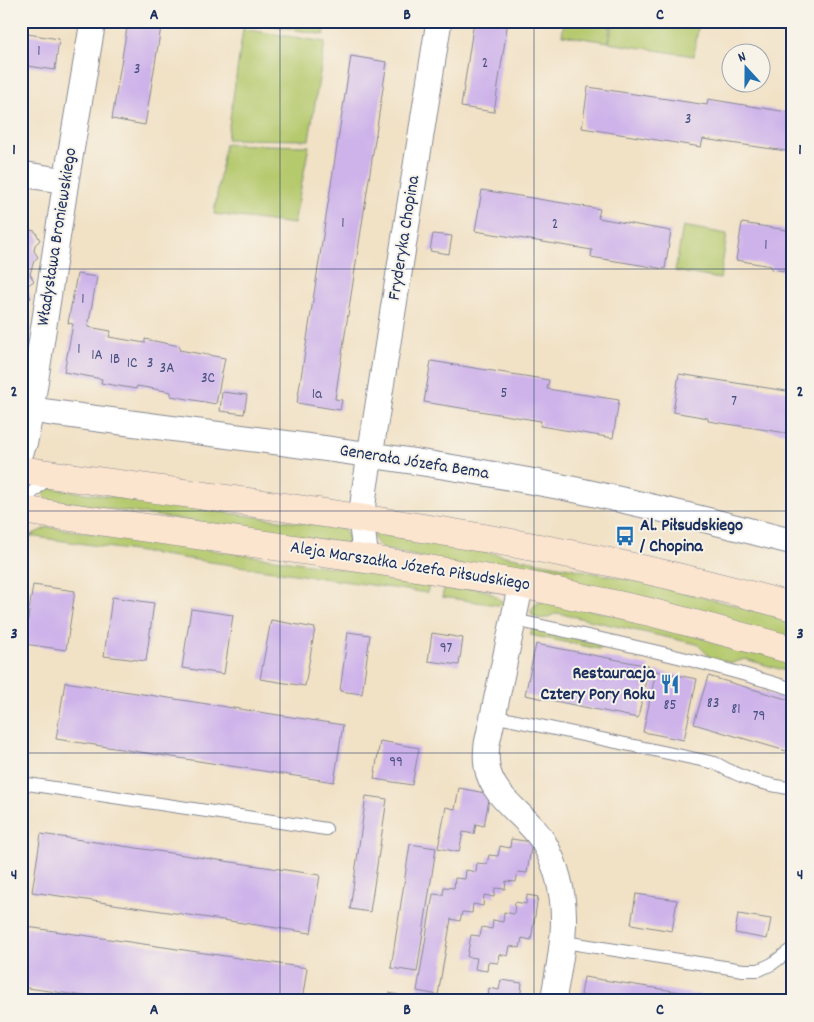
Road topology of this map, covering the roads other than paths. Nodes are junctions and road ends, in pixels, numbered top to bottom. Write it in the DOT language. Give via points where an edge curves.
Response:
graph roads {
  1 [pos="93,21"];
  2 [pos="439,21"];
  3 [pos="21,174"];
  4 [pos="66,181"];
  5 [pos="31,410"];
  6 [pos="21,452"];
  7 [pos="370,456"];
  8 [pos="21,470"];
  9 [pos="52,474"];
  10 [pos="21,503"];
  11 [pos="21,510"];
  12 [pos="361,519"];
  13 [pos="793,542"];
  14 [pos="366,559"];
  15 [pos="521,584"];
  16 [pos="793,607"];
  17 [pos="514,620"];
  18 [pos="793,650"];
  19 [pos="793,689"];
  20 [pos="493,716"];
  21 [pos="21,783"];
  22 [pos="793,789"];
  23 [pos="326,829"];
  24 [pos="564,942"];
  25 [pos="793,948"];
  26 [pos="553,1001"];
  1 -- 4 [label="street, Władysława Broniewskiego"];
  2 -- 7 [label="street, Fryderyka Chopina"];
  3 -- 4 [label="street"];
  4 -- 5 [label="street, Władysława Broniewskiego"];
  5 -- 6 [label="street, Władysława Broniewskiego"];
  5 -- 7 [label="street, Generała Józefa Bema"];
  7 -- 12 [label="street, Fryderyka Chopina"];
  7 -- 13 [label="street, Generała Józefa Bema" via="569,489 670,510"];
  8 -- 9 [label="street"];
  9 -- 10 [label="lane"];
  9 -- 12 [label="street"];
  11 -- 14 [label="street, Aleja Marszałka Józefa Piłsudskiego"];
  12 -- 14 [label="street, Fryderyka Chopina"];
  12 -- 16 [label="street" via="630,566"];
  14 -- 15 [label="street, Aleja Marszałka Józefa Piłsudskiego"];
  15 -- 17 [label="street"];
  15 -- 18 [label="street, Aleja Marszałka Józefa Piłsudskiego" via="650,612"];
  17 -- 19 [label="lane" via="706,663"];
  17 -- 20 [label="street"];
  20 -- 22 [label="lane" via="715,763 743,778"];
  20 -- 24 [label="street" via="487,744 487,768 498,790 538,833 549,853 562,895"];
  21 -- 23 [label="lane"];
  24 -- 25 [label="lane" via="743,970 759,970"];
  24 -- 26 [label="street"];
}
